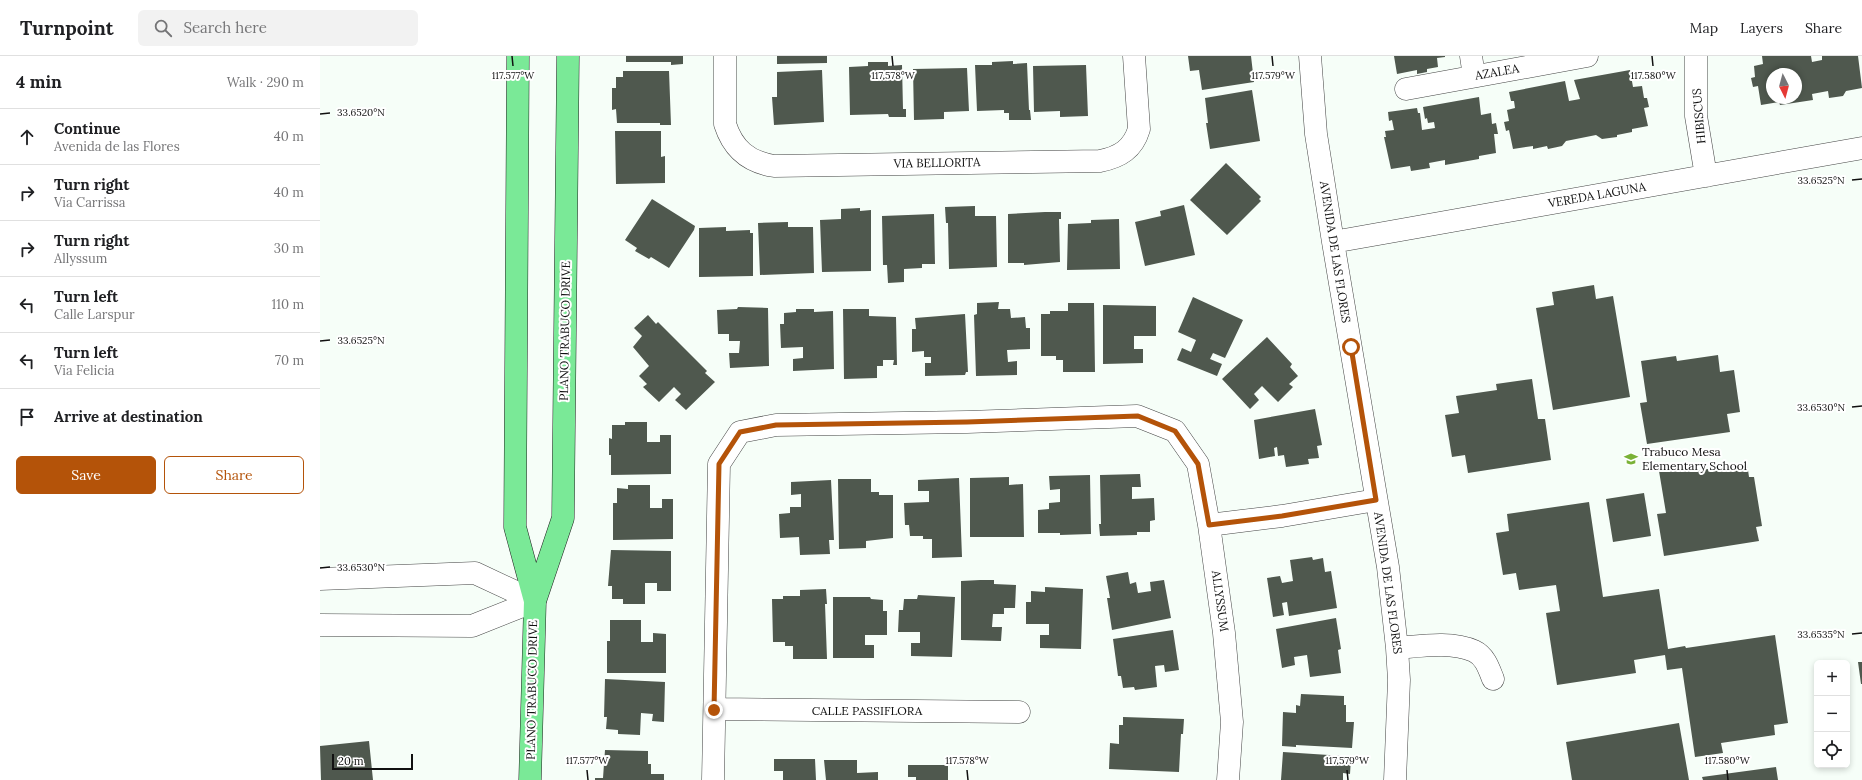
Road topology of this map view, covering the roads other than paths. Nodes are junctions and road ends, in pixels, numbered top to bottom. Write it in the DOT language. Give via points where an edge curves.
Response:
graph roads {
  1 [pos="518,56"];
  2 [pos="568,56"];
  3 [pos="725,56"];
  4 [pos="1134,56"];
  5 [pos="1310,56"];
  6 [pos="1587,56"];
  7 [pos="1696,56"];
  8 [pos="1472,66"];
  9 [pos="1406,89"];
  10 [pos="1862,148"];
  11 [pos="1706,176"];
  12 [pos="1333,242"];
  13 [pos="1376,500"];
  14 [pos="1209,525"];
  15 [pos="320,579"];
  16 [pos="535,601"];
  17 [pos="320,625"];
  18 [pos="1397,648"];
  19 [pos="1493,678"];
  20 [pos="714,710"];
  21 [pos="1019,712"];
  22 [pos="530,780"];
  23 [pos="713,780"];
  24 [pos="1228,780"];
  25 [pos="1395,780"];
  1 -- 16 [label="main road, PLANO TRABUCO DRIVE" via="515,527"];
  2 -- 16 [label="main road, PLANO TRABUCO DRIVE" via="563,518"];
  3 -- 4 [label="street, VIA BELLORITA" via="725,124 732,141 753,161 774,166 1112,159 1130,148 1139,129"];
  5 -- 12 [label="street, AVENIDA DE LAS FLORES" via="1316,134"];
  6 -- 8 [label="street, AZALEA"];
  7 -- 11 [label="street, HIBISCUS" via="1696,116"];
  8 -- 9 [label="street, AZALEA"];
  10 -- 11 [label="street, VEREDA LAGUNA"];
  11 -- 12 [label="street, VEREDA LAGUNA"];
  12 -- 13 [label="street, AVENIDA DE LAS FLORES"];
  13 -- 14 [label="street"];
  13 -- 18 [label="street, AVENIDA DE LAS FLORES" via="1388,567"];
  14 -- 20 [label="street, ALLYSSUM" via="1198,464 1175,431 1138,416 776,425 740,432 719,464"];
  14 -- 24 [label="street, ALLYSSUM" via="1224,633 1232,722"];
  15 -- 16 [label="street" via="475,573"];
  16 -- 17 [label="street" via="472,626"];
  16 -- 22 [label="main road, PLANO TRABUCO DRIVE"];
  18 -- 19 [label="street" via="1444,645 1475,651 1486,662"];
  18 -- 25 [label="street, AVENIDA DE LAS FLORES"];
  20 -- 21 [label="street, CALLE PASSIFLORA"];
  20 -- 23 [label="street"];
}
